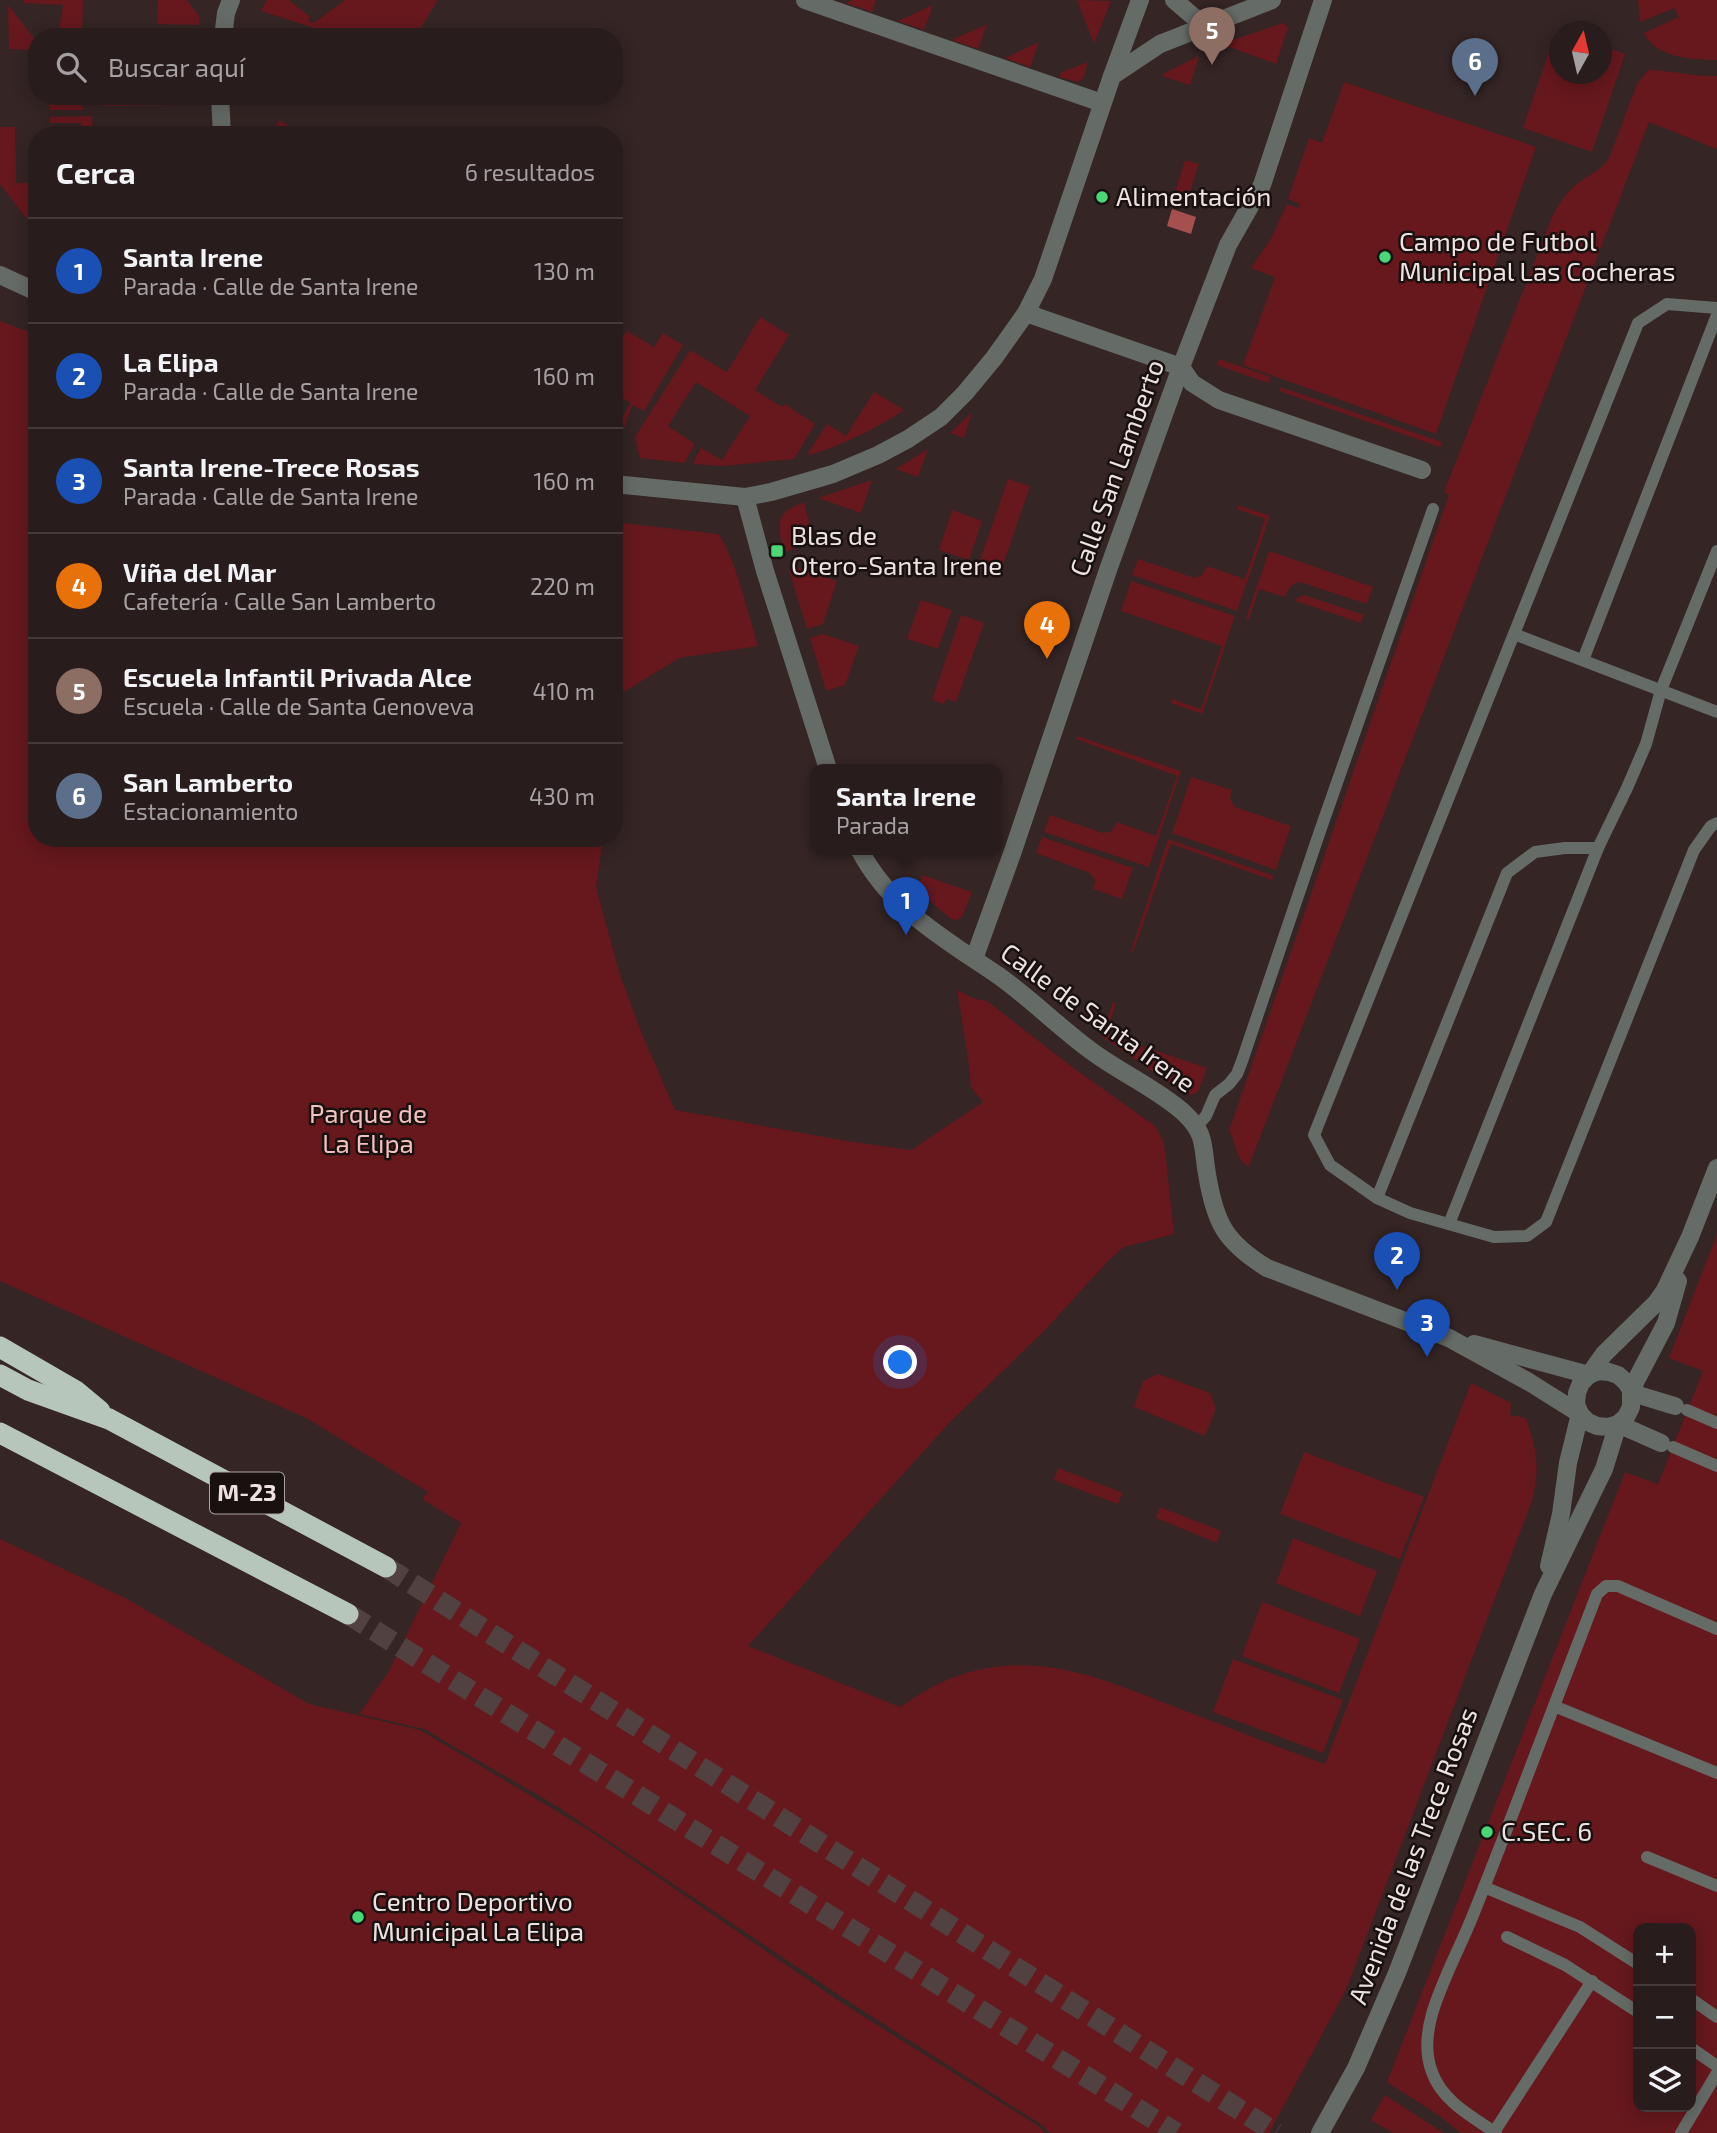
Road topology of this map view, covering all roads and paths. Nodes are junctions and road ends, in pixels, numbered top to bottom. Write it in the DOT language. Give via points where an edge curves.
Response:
graph roads {
  1 [pos="231,0"];
  2 [pos="805,0"];
  3 [pos="1140,0"];
  4 [pos="1174,0"];
  5 [pos="1272,0"];
  6 [pos="1323,0"];
  7 [pos="1212,23"];
  8 [pos="224,28"];
  9 [pos="1112,76"];
  10 [pos="1102,103"];
  11 [pos="220,105"];
  12 [pos="222,126"];
  13 [pos="0,275"];
  14 [pos="28,288"];
  15 [pos="1717,308"];
  16 [pos="1026,313"];
  17 [pos="1717,315"];
  18 [pos="1181,367"];
  19 [pos="1422,470"];
  20 [pos="623,485"];
  21 [pos="745,496"];
  22 [pos="1433,509"];
  23 [pos="1717,551"];
  24 [pos="1514,634"];
  25 [pos="1583,660"];
  26 [pos="1661,690"];
  27 [pos="1717,712"];
  28 [pos="826,764"];
  29 [pos="1717,823"];
  30 [pos="1598,848"];
  31 [pos="862,855"];
  32 [pos="974,959"];
  33 [pos="1197,1126"];
  34 [pos="1717,1168"];
  35 [pos="1377,1198"];
  36 [pos="1449,1224"];
  37 [pos="1690,1237"];
  38 [pos="1449,1338"];
  39 [pos="0,1347"];
  40 [pos="1594,1373"];
  41 [pos="0,1375"];
  42 [pos="0,1381"];
  43 [pos="28,1390"];
  44 [pos="1631,1392"];
  45 [pos="1681,1408"];
  46 [pos="1580,1415"];
  47 [pos="109,1419"];
  48 [pos="1717,1423"];
  49 [pos="1618,1424"];
  50 [pos="0,1433"];
  51 [pos="0,1438"];
  52 [pos="1667,1445"];
  53 [pos="1717,1466"];
  54 [pos="71,1468"];
  55 [pos="386,1567"];
  56 [pos="1543,1594"];
  57 [pos="348,1614"];
  58 [pos="1717,1629"];
  59 [pos="1554,1706"];
  60 [pos="1717,1773"];
  61 [pos="1647,1857"];
  62 [pos="1717,1886"];
  63 [pos="1484,1887"];
  64 [pos="1507,1937"];
  65 [pos="1633,1961"];
  66 [pos="1592,1981"];
  67 [pos="1696,2002"];
  68 [pos="1633,2009"];
  69 [pos="1717,2017"];
  70 [pos="1692,2049"];
  71 [pos="1717,2066"];
  72 [pos="1717,2073"];
  73 [pos="1320,2133"];
  74 [pos="1495,2133"];
  75 [pos="1681,2133"];
  1 -- 8 [label="street"];
  2 -- 10 [label="street"];
  3 -- 9 [label="street"];
  4 -- 7 [label="street" via="1195,18"];
  5 -- 7 [label="street"];
  6 -- 18 [label="street, Calle San Lamberto" via="1262,185 1228,245"];
  7 -- 9 [label="street" via="1160,44"];
  9 -- 10 [label="street"];
  10 -- 16 [label="street" via="1043,279"];
  11 -- 12 [label="street"];
  13 -- 14 [label="street"];
  15 -- 24 [label="lane" via="1667,304 1638,323"];
  16 -- 18 [label="street"];
  16 -- 21 [label="street" via="965,393 941,417 908,439 833,474"];
  17 -- 25 [label="lane"];
  18 -- 19 [label="street" via="1192,383 1219,400"];
  18 -- 32 [label="street, Calle San Lamberto"];
  20 -- 21 [label="street"];
  21 -- 28 [label="street"];
  22 -- 33 [label="lane" via="1237,1074 1215,1096"];
  23 -- 26 [label="lane"];
  24 -- 25 [label="lane"];
  24 -- 35 [label="lane" via="1314,1135 1330,1165"];
  25 -- 26 [label="lane"];
  26 -- 27 [label="lane"];
  26 -- 30 [label="lane" via="1646,744"];
  29 -- 36 [label="lane" via="1694,850 1546,1222 1527,1236 1494,1237"];
  30 -- 35 [label="lane" via="1535,852 1507,873"];
  30 -- 36 [label="lane"];
  31 -- 32 [label="street, Calle de Santa Irene" via="888,893"];
  32 -- 33 [label="street, Calle de Santa Irene"];
  33 -- 38 [label="street, Calle de Santa Irene" via="1205,1146 1214,1208 1229,1238 1245,1254 1267,1268"];
  34 -- 37 [label="street, Avenida de las Trece Rosas"];
  35 -- 36 [label="lane"];
  37 -- 40 [label="street, Avenida de las Trece Rosas" via="1656,1303 1604,1354"];
  37 -- 44 [label="street, Avenida de las Trece Rosas" via="1666,1322"];
  38 -- 40 [label="street, Calle de Santa Irene"];
  38 -- 46 [label="street, Calle de Santa Irene"];
  39 -- 47 [label="highway" via="76,1391"];
  40 -- 44 [label="street, Calle de Santa Irene" via="1618,1375"];
  40 -- 46 [label="street, Avenida de las Trece Rosas" via="1577,1393"];
  41 -- 43 [label="highway, M-23"];
  42 -- 43 [label="lane"];
  43 -- 47 [label="highway, M-23"];
  44 -- 45 [label="street, Calle de Santa Irene"];
  44 -- 49 [label="street, Avenida de las Trece Rosas" via="1631,1407"];
  45 -- 48 [label="lane"];
  46 -- 49 [label="street, Calle de Santa Irene" via="1597,1426"];
  46 -- 56 [label="street, Avenida de las Trece Rosas"];
  47 -- 55 [label="highway, M-23"];
  49 -- 52 [label="street, Calle de Santa Irene"];
  49 -- 56 [label="street, Avenida de las Trece Rosas" via="1604,1469"];
  50 -- 54 [label="highway, M-23"];
  51 -- 54 [label="highway"];
  52 -- 53 [label="lane"];
  54 -- 57 [label="highway, M-23"];
  56 -- 73 [label="street, Avenida de las Trece Rosas" via="1397,1973 1356,2068"];
  58 -- 59 [label="lane" via="1618,1586 1606,1587 1597,1594"];
  59 -- 60 [label="lane"];
  59 -- 63 [label="lane"];
  61 -- 62 [label="lane"];
  63 -- 65 [label="lane" via="1580,1927"];
  63 -- 74 [label="lane" via="1432,2014 1428,2054 1439,2088"];
  64 -- 66 [label="lane"];
  66 -- 68 [label="lane"];
  66 -- 74 [label="lane"];
  67 -- 69 [label="lane"];
  70 -- 71 [label="lane"];
  72 -- 75 [label="lane"];
}
